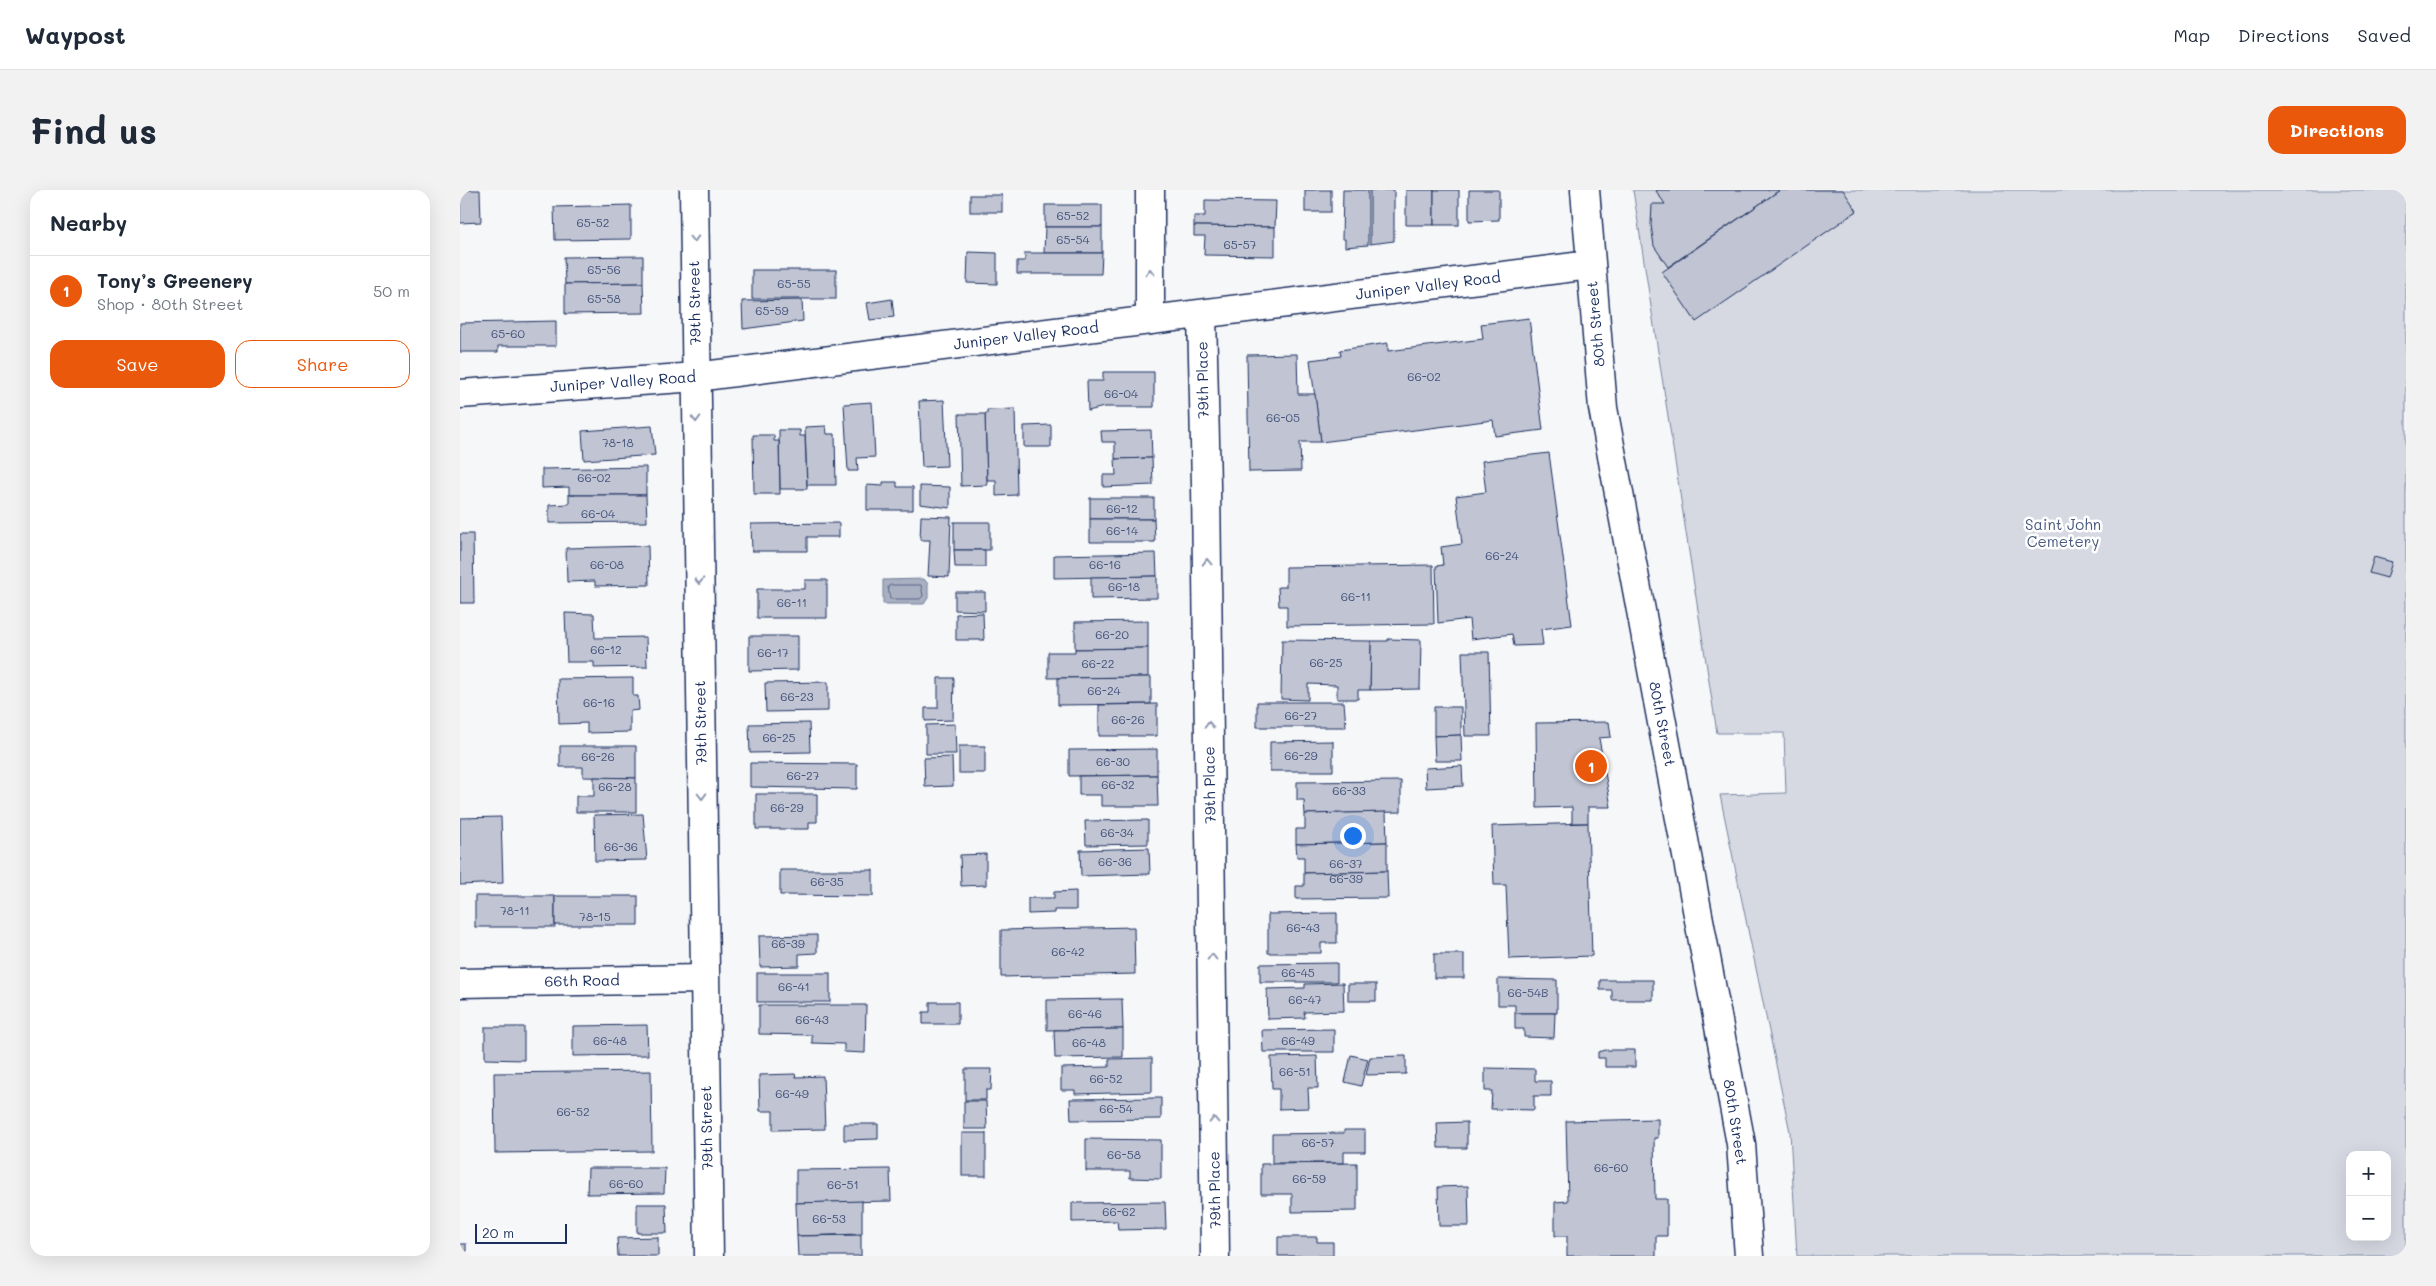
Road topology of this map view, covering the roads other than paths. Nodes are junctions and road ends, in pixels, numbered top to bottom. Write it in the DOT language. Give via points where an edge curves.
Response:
graph roads {
  1 [pos="694,190"];
  2 [pos="1150,190"];
  3 [pos="1585,190"];
  4 [pos="1590,265"];
  5 [pos="1202,315"];
  6 [pos="1150,320"];
  7 [pos="696,377"];
  8 [pos="460,394"];
  9 [pos="704,979"];
  10 [pos="460,983"];
  11 [pos="709,1256"];
  12 [pos="1215,1256"];
  13 [pos="1749,1256"];
  1 -- 7 [label="street, 79th Street, one-way"];
  6 -- 2 [label="street, one-way"];
  3 -- 4 [label="street, 80th Street"];
  4 -- 5 [label="street, Juniper Valley Road"];
  4 -- 13 [label="street, 80th Street" via="1603,408 1741,1144"];
  5 -- 6 [label="street, Juniper Valley Road"];
  12 -- 5 [label="street, 79th Place, one-way"];
  6 -- 7 [label="street, Juniper Valley Road"];
  7 -- 8 [label="street, Juniper Valley Road"];
  7 -- 9 [label="street, 79th Street, one-way"];
  9 -- 10 [label="street, 66th Road"];
  9 -- 11 [label="street, 79th Street"];
}
